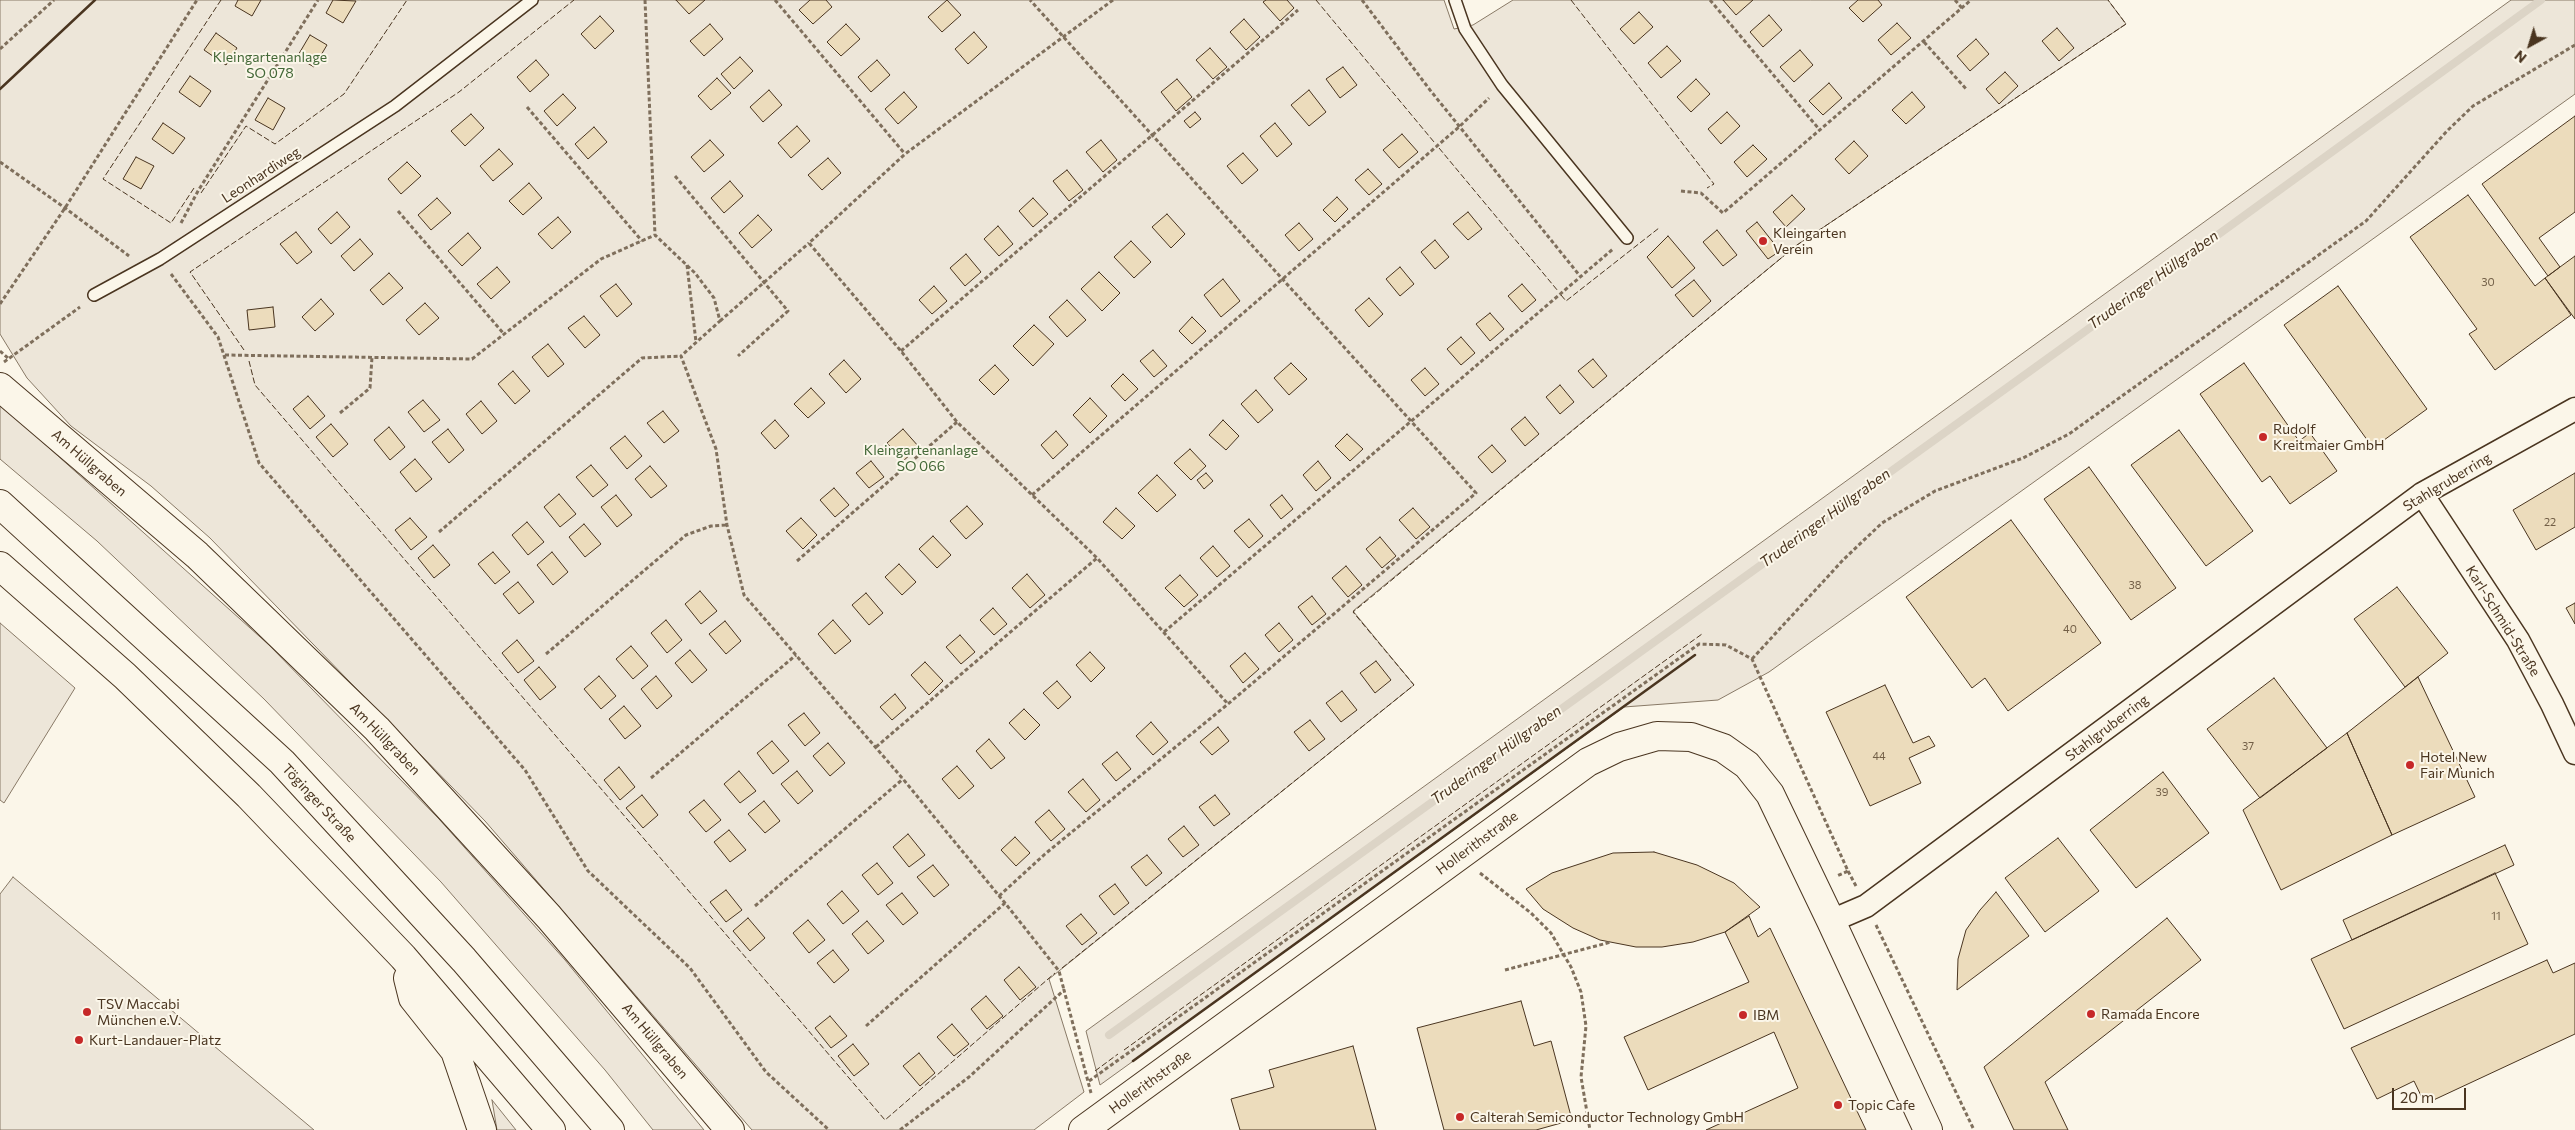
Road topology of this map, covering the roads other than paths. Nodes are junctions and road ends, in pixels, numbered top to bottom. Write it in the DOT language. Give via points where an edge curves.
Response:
graph roads {
  1 [pos="532,0"];
  2 [pos="1456,0"];
  3 [pos="1627,238"];
  4 [pos="94,295"];
  5 [pos="0,386"];
  6 [pos="2575,408"];
  7 [pos="2422,494"];
  8 [pos="0,504"];
  9 [pos="0,566"];
  10 [pos="2575,754"];
  11 [pos="1831,921"];
  12 [pos="403,957"];
  13 [pos="482,1130"];
  14 [pos="551,1130"];
  15 [pos="610,1130"];
  16 [pos="730,1130"];
  17 [pos="1083,1130"];
  18 [pos="1928,1130"];
  1 -- 4 [label="lane, Leonhardiweg" via="395,106 160,259"];
  2 -- 3 [label="lane" via="1465,29 1502,85"];
  5 -- 16 [label="main road, Am Hüllgraben" via="197,555 377,729 549,917"];
  6 -- 7 [label="street, Stahlgruberring"];
  7 -- 10 [label="street, Karl-Schmid-Straße" via="2518,640"];
  7 -- 11 [label="street, Stahlgruberring" via="1866,906"];
  8 -- 15 [label="main road, Töginger Straße" via="282,762 464,960"];
  9 -- 12 [label="main road" via="125,676 235,782"];
  11 -- 17 [label="main road, Hollerithstraße" via="1770,794 1747,765 1723,748 1691,737 1657,736 1619,746 1588,762"];
  11 -- 18 [label="main road"];
  12 -- 13 [label="main road" via="413,998 454,1051"];
  12 -- 14 [label="main road"];
}
